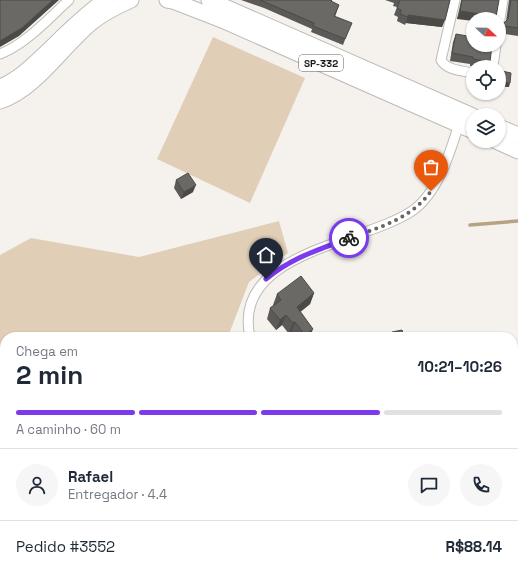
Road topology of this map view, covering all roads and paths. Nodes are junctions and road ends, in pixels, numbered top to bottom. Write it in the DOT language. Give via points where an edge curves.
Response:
graph roads {
  1 [pos="69,0"];
  2 [pos="105,0"];
  3 [pos="117,0"];
  4 [pos="131,0"];
  5 [pos="171,0"];
  6 [pos="209,0"];
  7 [pos="455,0"];
  8 [pos="503,0"];
  9 [pos="501,12"];
  10 [pos="91,23"];
  11 [pos="0,54"];
  12 [pos="466,71"];
  13 [pos="0,87"];
  14 [pos="0,101"];
  15 [pos="466,113"];
  16 [pos="459,124"];
  17 [pos="466,128"];
  18 [pos="506,130"];
  19 [pos="518,135"];
  20 [pos="506,146"];
  21 [pos="518,151"];
  22 [pos="249,332"];
  1 -- 11 [label="street" via="24,40"];
  2 -- 13 [label="main road" via="35,64 14,81"];
  3 -- 10 [label="main road" via="102,10"];
  4 -- 10 [label="main road"];
  5 -- 16 [label="main road, SP-332"];
  6 -- 15 [label="main road, SP-332"];
  7 -- 12 [label="street" via="441,60 448,67"];
  8 -- 9 [label="street"];
  10 -- 14 [label="main road" via="22,90"];
  16 -- 17 [label="main road, SP-332"];
  16 -- 22 [label="street" via="438,182 425,200 413,211 388,224 304,255 281,267 266,279 256,292 248,322"];
  18 -- 19 [label="main road"];
  20 -- 21 [label="main road"];
}
